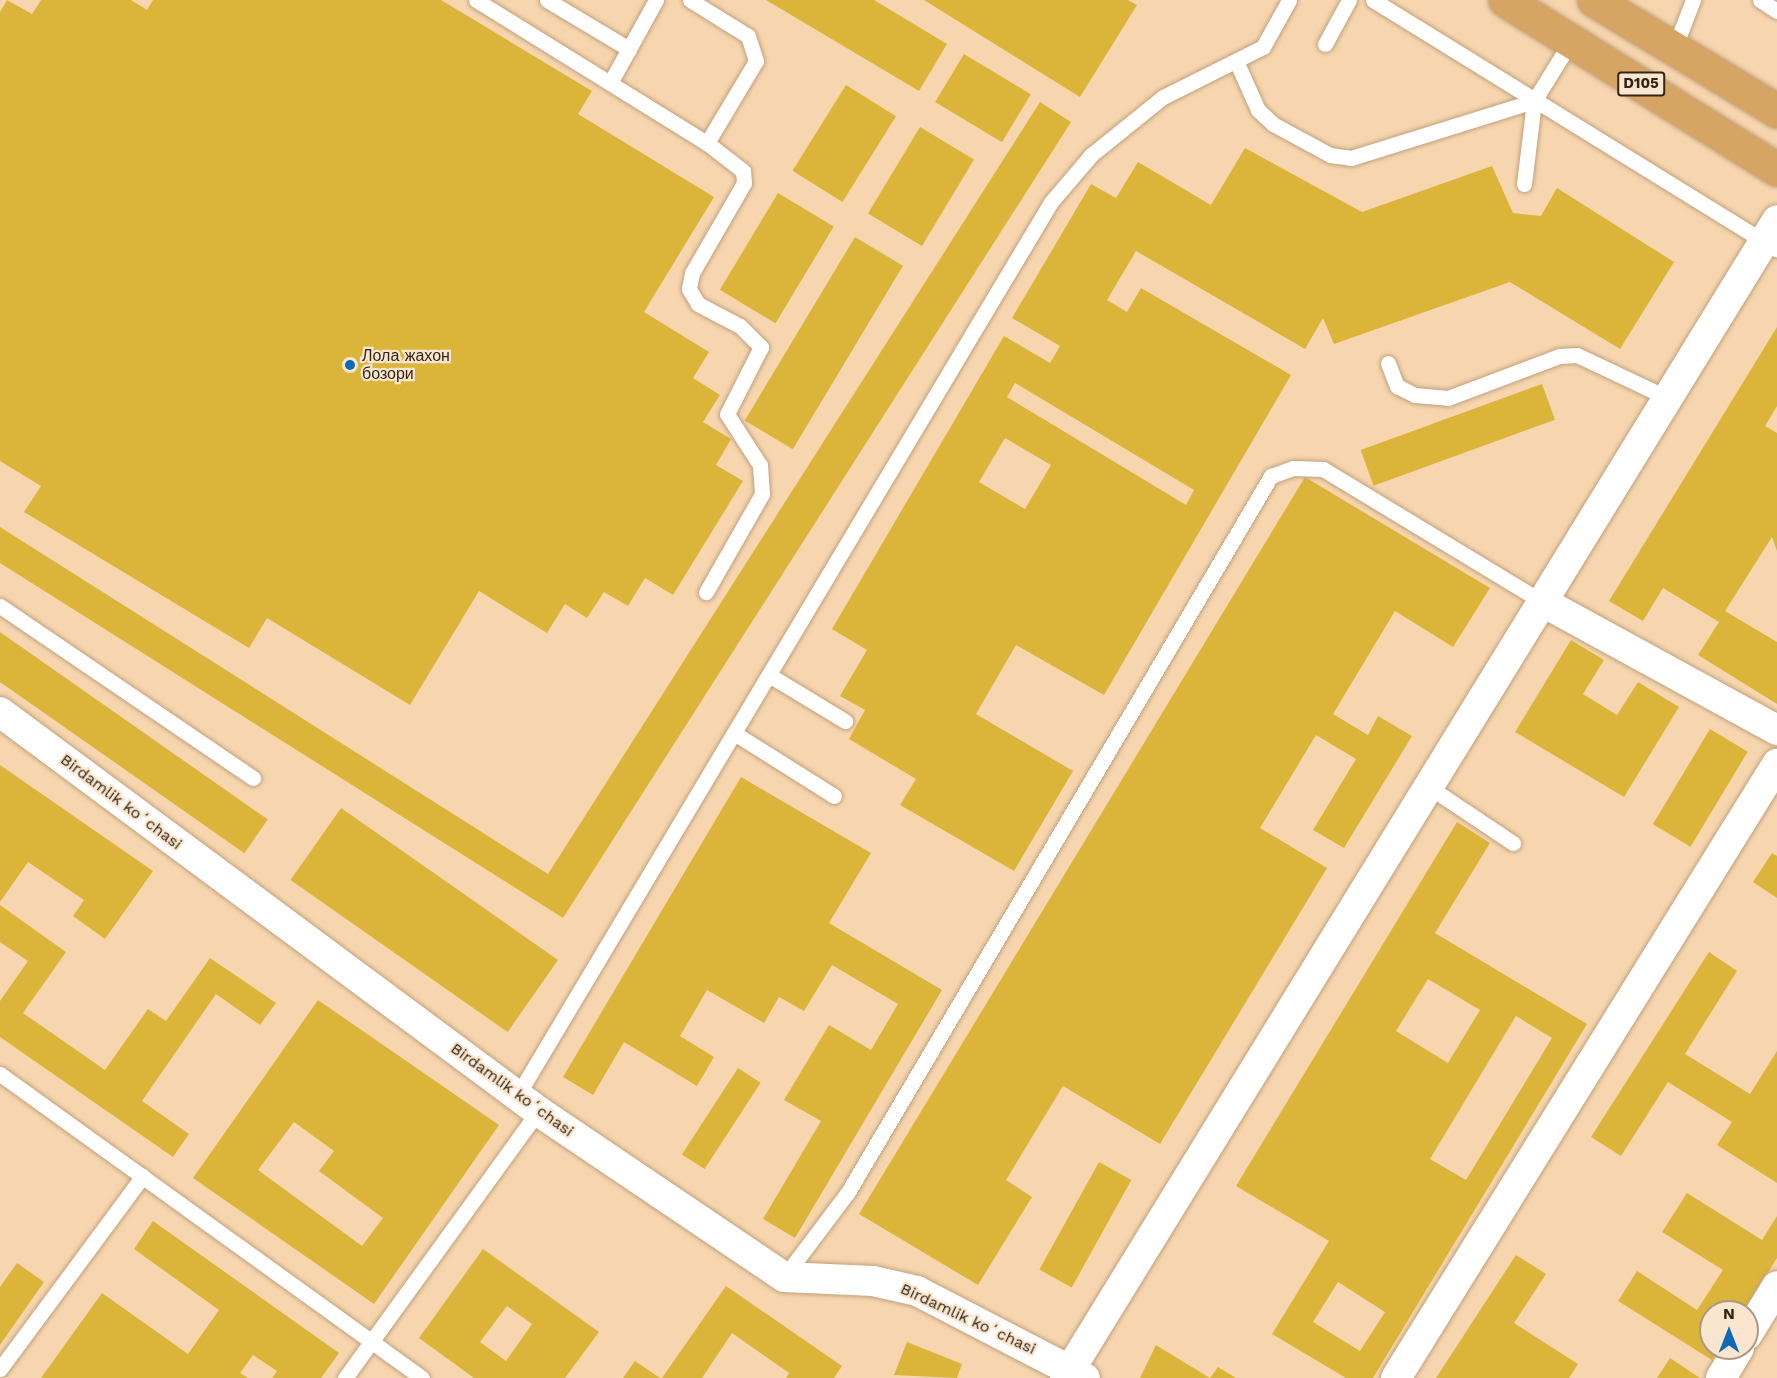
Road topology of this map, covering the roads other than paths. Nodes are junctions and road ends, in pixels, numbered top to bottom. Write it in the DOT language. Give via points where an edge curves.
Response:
graph roads {
  1 [pos="476,0"];
  2 [pos="548,0"];
  3 [pos="656,0"];
  4 [pos="690,0"];
  5 [pos="1289,0"];
  6 [pos="1349,0"];
  7 [pos="1373,0"];
  8 [pos="1505,0"];
  9 [pos="1594,0"];
  10 [pos="1693,0"];
  11 [pos="1760,0"];
  12 [pos="1777,11"];
  13 [pos="1571,41"];
  14 [pos="1325,45"];
  15 [pos="629,49"];
  16 [pos="1674,49"];
  17 [pos="1237,63"];
  18 [pos="610,83"];
  19 [pos="1534,101"];
  20 [pos="1777,111"];
  21 [pos="707,143"];
  22 [pos="1777,169"];
  23 [pos="1524,184"];
  24 [pos="1773,237"];
  25 [pos="1388,363"];
  26 [pos="1668,398"];
  27 [pos="706,592"];
  28 [pos="1543,602"];
  29 [pos="0,606"];
  30 [pos="769,675"];
  31 [pos="0,712"];
  32 [pos="844,721"];
  33 [pos="1777,730"];
  34 [pos="734,734"];
  35 [pos="1777,764"];
  36 [pos="253,778"];
  37 [pos="1429,787"];
  38 [pos="834,796"];
  39 [pos="1513,843"];
  40 [pos="0,1074"];
  41 [pos="528,1103"];
  42 [pos="143,1176"];
  43 [pos="784,1276"];
  44 [pos="1777,1286"];
  45 [pos="1759,1315"];
  46 [pos="372,1342"];
  47 [pos="1731,1360"];
  48 [pos="0,1369"];
  49 [pos="1074,1375"];
  50 [pos="345,1378"];
  51 [pos="422,1378"];
  52 [pos="1396,1378"];
  53 [pos="1720,1378"];
  1 -- 18 [label="lane"];
  2 -- 15 [label="lane"];
  3 -- 15 [label="lane"];
  4 -- 21 [label="lane" via="748,36 755,49 756,61"];
  5 -- 17 [label="lane" via="1263,47"];
  6 -- 14 [label="lane"];
  7 -- 19 [label="lane"];
  8 -- 13 [label="highway, D105"];
  9 -- 16 [label="highway, D105"];
  10 -- 16 [label="lane"];
  11 -- 12 [label="lane"];
  13 -- 19 [label="lane"];
  13 -- 22 [label="highway, D105"];
  15 -- 18 [label="lane"];
  16 -- 20 [label="highway, D105"];
  17 -- 19 [label="lane" via="1254,104 1273,124 1330,155 1351,158"];
  17 -- 30 [label="lane" via="1163,97 1091,155 1051,202"];
  18 -- 21 [label="lane"];
  19 -- 23 [label="lane"];
  19 -- 24 [label="lane"];
  21 -- 27 [label="lane" via="742,171 744,183 692,273 689,289 698,304 740,326 760,347 727,414 750,445 762,478 762,494"];
  24 -- 26 [label="street"];
  25 -- 26 [label="lane" via="1397,386 1415,395 1448,398 1559,356 1577,355"];
  26 -- 28 [label="street"];
  28 -- 33 [label="street"];
  28 -- 37 [label="street"];
  28 -- 43 [label="lane" via="1323,469 1293,468 1271,476 848,1192"];
  29 -- 36 [label="lane"];
  30 -- 32 [label="lane"];
  30 -- 34 [label="lane"];
  31 -- 41 [label="street, Birdamlik koʻchasi"];
  34 -- 38 [label="lane"];
  34 -- 41 [label="lane"];
  35 -- 52 [label="street"];
  37 -- 39 [label="lane"];
  37 -- 49 [label="street"];
  40 -- 42 [label="lane"];
  41 -- 43 [label="street, Birdamlik koʻchasi"];
  41 -- 46 [label="lane"];
  42 -- 46 [label="lane"];
  42 -- 48 [label="lane"];
  43 -- 49 [label="street, Birdamlik koʻchasi" via="873,1281 917,1291"];
  44 -- 45 [label="street"];
  46 -- 50 [label="lane"];
  46 -- 51 [label="lane"];
  47 -- 53 [label="street"];
}
